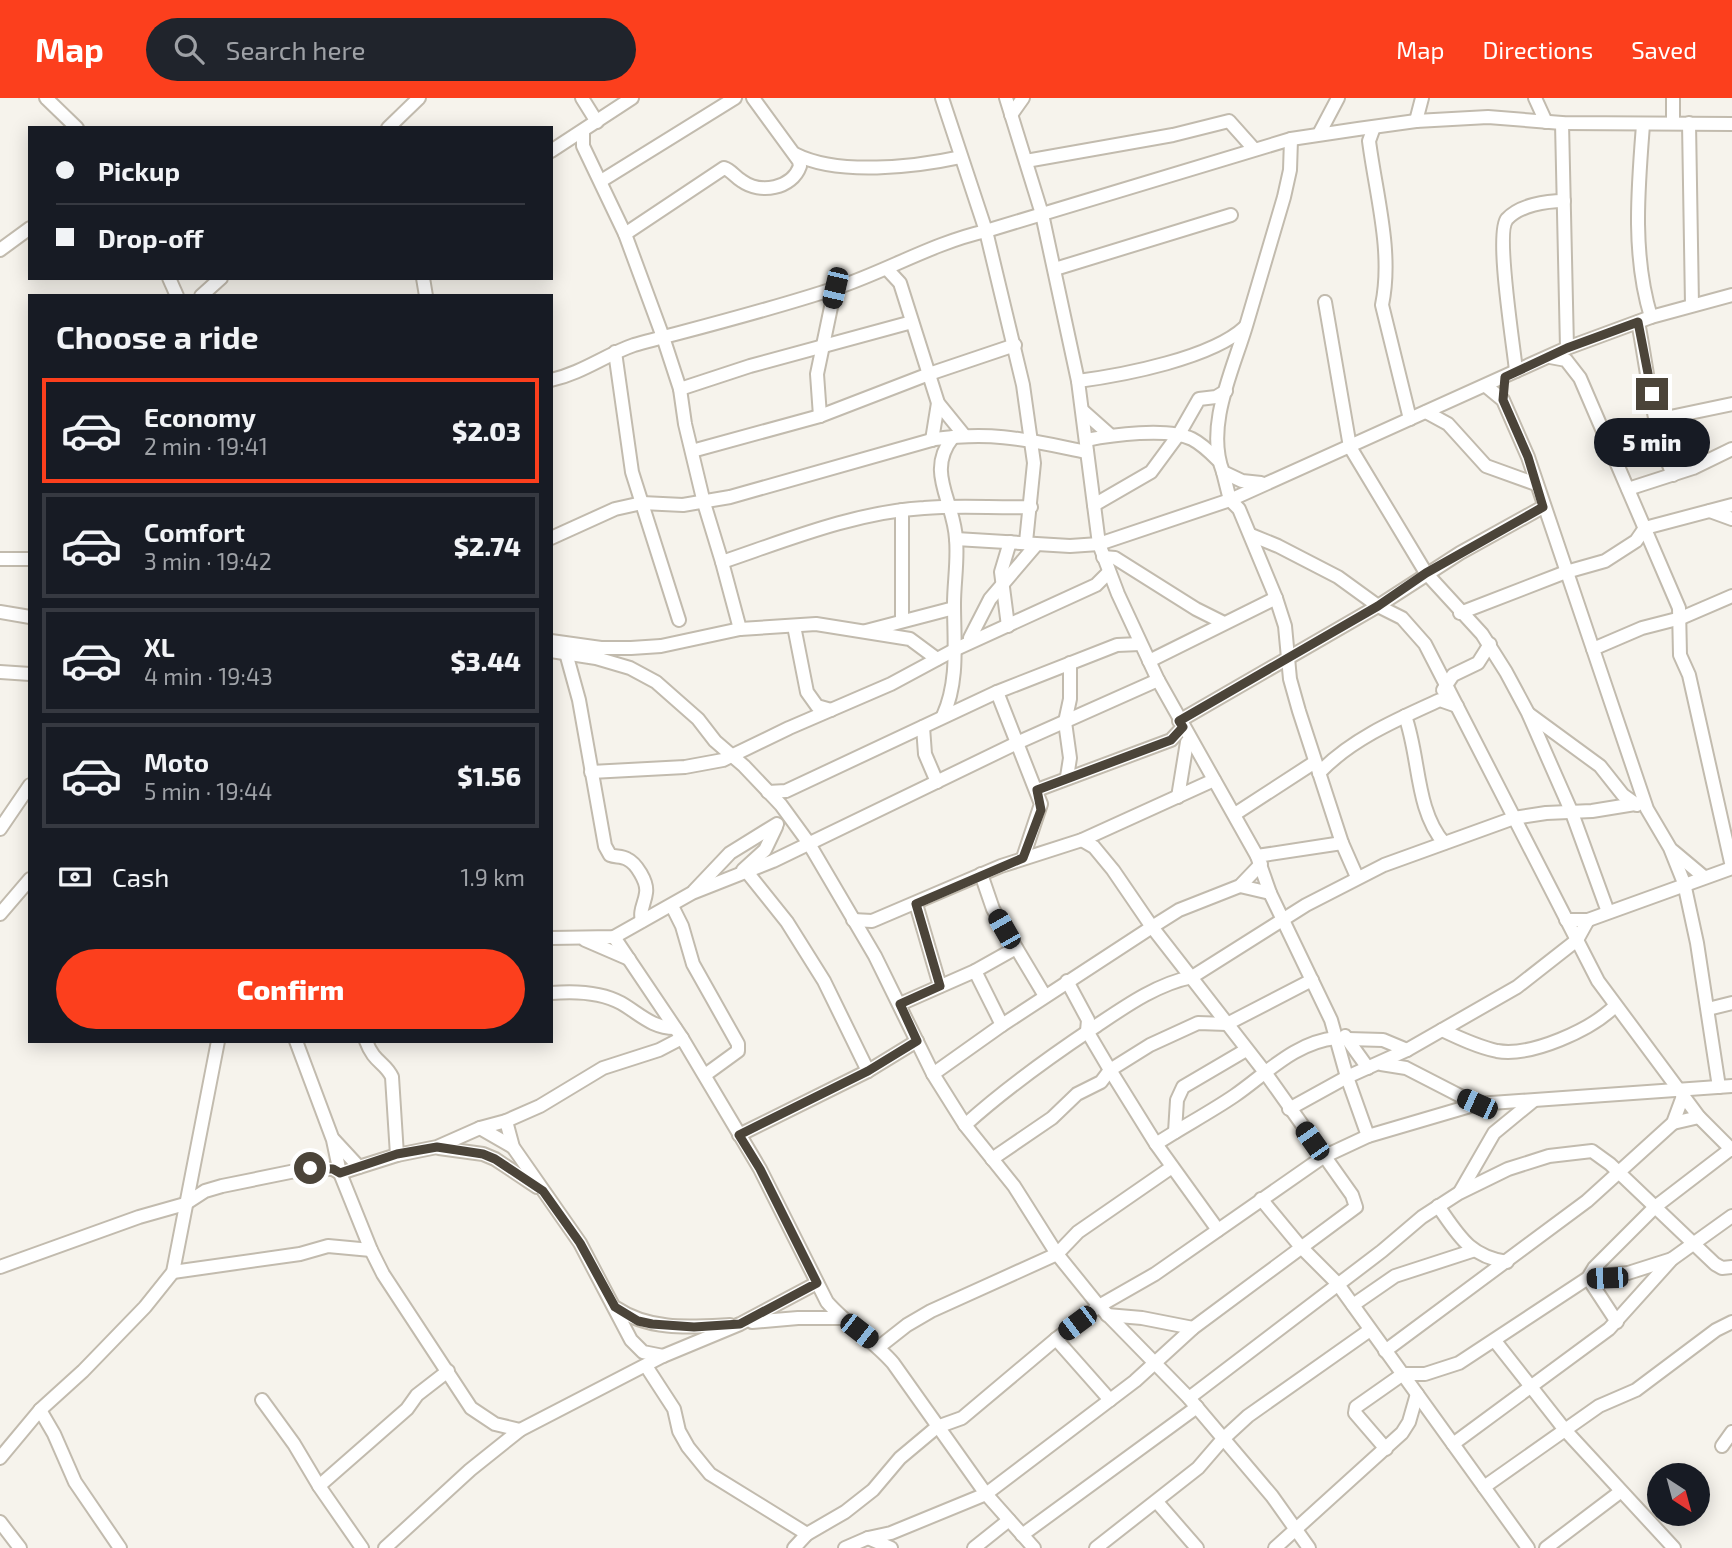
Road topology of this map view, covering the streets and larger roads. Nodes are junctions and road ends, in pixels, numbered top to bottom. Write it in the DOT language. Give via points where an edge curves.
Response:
graph roads {
  1 [pos="46,98"];
  2 [pos="419,98"];
  3 [pos="582,98"];
  4 [pos="632,98"];
  5 [pos="942,98"];
  6 [pos="1006,98"];
  7 [pos="1023,98"];
  8 [pos="1338,98"];
  9 [pos="1422,98"];
  10 [pos="1535,98"];
  11 [pos="1673,98"];
  12 [pos="733,100"];
  13 [pos="755,101"];
  14 [pos="1011,115"];
  15 [pos="1522,119"];
  16 [pos="1416,121"];
  17 [pos="597,122"];
  18 [pos="1546,122"];
  19 [pos="1673,122"];
  20 [pos="1562,123"];
  21 [pos="1689,123"];
  22 [pos="1732,124"];
  23 [pos="1643,125"];
  24 [pos="74,126"];
  25 [pos="390,126"];
  26 [pos="1374,127"];
  27 [pos="1358,128"];
  28 [pos="1320,134"];
  29 [pos="579,139"];
  30 [pos="1291,139"];
  31 [pos="1368,141"];
  32 [pos="1254,149"];
  33 [pos="553,150"];
  34 [pos="795,154"];
  35 [pos="961,157"];
  36 [pos="1026,161"];
  37 [pos="601,181"];
  38 [pos="1564,201"];
  39 [pos="1042,214"];
  40 [pos="1231,215"];
  41 [pos="28,229"];
  42 [pos="986,231"];
  43 [pos="625,234"];
  44 [pos="0,250"];
  45 [pos="903,262"];
  46 [pos="887,269"];
  47 [pos="1055,270"];
  48 [pos="219,280"];
  49 [pos="900,283"];
  50 [pos="835,288"];
  51 [pos="203,294"];
  52 [pos="1730,300"];
  53 [pos="1325,302"];
  54 [pos="1692,305"];
  55 [pos="1651,317"];
  56 [pos="912,322"];
  57 [pos="1638,322"];
  58 [pos="1247,326"];
  59 [pos="1569,330"];
  60 [pos="663,337"];
  61 [pos="1583,343"];
  62 [pos="1015,345"];
  63 [pos="822,346"];
  64 [pos="1567,348"];
  65 [pos="615,352"];
  66 [pos="1550,357"];
  67 [pos="929,373"];
  68 [pos="1511,374"];
  69 [pos="553,379"];
  70 [pos="1078,381"];
  71 [pos="1486,386"];
  72 [pos="680,389"];
  73 [pos="1226,391"];
  74 [pos="1503,400"];
  75 [pos="938,403"];
  76 [pos="1732,404"];
  77 [pos="1083,411"];
  78 [pos="1426,412"];
  79 [pos="820,416"];
  80 [pos="1410,419"];
  81 [pos="1656,420"];
  82 [pos="1179,434"];
  83 [pos="1110,435"];
  84 [pos="959,436"];
  85 [pos="1218,438"];
  86 [pos="1193,439"];
  87 [pos="933,440"];
  88 [pos="1032,440"];
  89 [pos="1086,446"];
  90 [pos="1350,447"];
  91 [pos="1732,449"];
  92 [pos="692,451"];
  93 [pos="941,451"];
  94 [pos="1665,457"];
  95 [pos="1221,466"];
  96 [pos="1693,468"];
  97 [pos="1673,475"];
  98 [pos="1264,483"];
  99 [pos="1536,484"];
  100 [pos="1628,489"];
  101 [pos="1237,501"];
  102 [pos="704,503"];
  103 [pos="1094,505"];
  104 [pos="1732,505"];
  105 [pos="1031,507"];
  106 [pos="1543,507"];
  107 [pos="647,508"];
  108 [pos="950,508"];
  109 [pos="901,510"];
  110 [pos="1710,510"];
  111 [pos="1732,519"];
  112 [pos="1645,528"];
  113 [pos="1251,535"];
  114 [pos="553,537"];
  115 [pos="956,539"];
  116 [pos="1010,542"];
  117 [pos="1031,544"];
  118 [pos="1099,544"];
  119 [pos="1103,557"];
  120 [pos="0,559"];
  121 [pos="28,559"];
  122 [pos="722,562"];
  123 [pos="1109,572"];
  124 [pos="1566,572"];
  125 [pos="1426,573"];
  126 [pos="1003,583"];
  127 [pos="1096,585"];
  128 [pos="1118,594"];
  129 [pos="1732,596"];
  130 [pos="1276,598"];
  131 [pos="1378,606"];
  132 [pos="954,608"];
  133 [pos="1480,609"];
  134 [pos="0,612"];
  135 [pos="1460,612"];
  136 [pos="1684,613"];
  137 [pos="28,617"];
  138 [pos="680,620"];
  139 [pos="902,621"];
  140 [pos="1130,621"];
  141 [pos="1224,623"];
  142 [pos="794,626"];
  143 [pos="1008,626"];
  144 [pos="956,627"];
  145 [pos="740,629"];
  146 [pos="865,631"];
  147 [pos="971,639"];
  148 [pos="1486,639"];
  149 [pos="553,641"];
  150 [pos="1140,644"];
  151 [pos="1117,645"];
  152 [pos="956,649"];
  153 [pos="1593,649"];
  154 [pos="553,651"];
  155 [pos="566,653"];
  156 [pos="1290,656"];
  157 [pos="937,659"];
  158 [pos="1149,661"];
  159 [pos="1070,663"];
  160 [pos="1275,664"];
  161 [pos="0,672"];
  162 [pos="28,674"];
  163 [pos="1290,679"];
  164 [pos="1158,680"];
  165 [pos="1445,684"];
  166 [pos="997,692"];
  167 [pos="1440,700"];
  168 [pos="1170,703"];
  169 [pos="1203,706"];
  170 [pos="1457,706"];
  171 [pos="831,710"];
  172 [pos="1528,713"];
  173 [pos="943,716"];
  174 [pos="1405,716"];
  175 [pos="1065,722"];
  176 [pos="1181,724"];
  177 [pos="923,727"];
  178 [pos="1171,740"];
  179 [pos="1019,742"];
  180 [pos="1189,743"];
  181 [pos="748,749"];
  182 [pos="733,756"];
  183 [pos="744,766"];
  184 [pos="1317,767"];
  185 [pos="592,772"];
  186 [pos="1068,777"];
  187 [pos="1214,780"];
  188 [pos="937,782"];
  189 [pos="28,788"];
  190 [pos="1037,790"];
  191 [pos="786,791"];
  192 [pos="768,792"];
  193 [pos="1178,797"];
  194 [pos="780,805"];
  195 [pos="1641,806"];
  196 [pos="1572,813"];
  197 [pos="1235,814"];
  198 [pos="1514,818"];
  199 [pos="777,824"];
  200 [pos="0,829"];
  201 [pos="1095,840"];
  202 [pos="808,842"];
  203 [pos="1342,843"];
  204 [pos="1444,843"];
  205 [pos="1670,848"];
  206 [pos="1023,858"];
  207 [pos="1259,860"];
  208 [pos="1732,867"];
  209 [pos="742,873"];
  210 [pos="981,874"];
  211 [pos="1357,877"];
  212 [pos="1704,877"];
  213 [pos="28,881"];
  214 [pos="1684,883"];
  215 [pos="1240,886"];
  216 [pos="692,894"];
  217 [pos="1270,894"];
  218 [pos="916,904"];
  219 [pos="672,906"];
  220 [pos="1608,912"];
  221 [pos="0,914"];
  222 [pos="853,920"];
  223 [pos="1566,920"];
  224 [pos="1588,920"];
  225 [pos="642,921"];
  226 [pos="1283,921"];
  227 [pos="873,922"];
  228 [pos="1152,927"];
  229 [pos="861,934"];
  230 [pos="614,937"];
  231 [pos="581,938"];
  232 [pos="553,939"];
  233 [pos="1577,940"];
  234 [pos="1016,948"];
  235 [pos="629,959"];
  236 [pos="975,971"];
  237 [pos="1192,976"];
  238 [pos="1312,979"];
  239 [pos="1066,981"];
  240 [pos="940,986"];
  241 [pos="553,993"];
  242 [pos="1045,996"];
  243 [pos="1732,1003"];
  244 [pos="900,1004"];
  245 [pos="1615,1006"];
  246 [pos="1708,1009"];
  247 [pos="1227,1024"];
  248 [pos="1002,1025"];
  249 [pos="1442,1030"];
  250 [pos="1087,1031"];
  251 [pos="679,1033"];
  252 [pos="1342,1039"];
  253 [pos="917,1041"];
  254 [pos="218,1043"];
  255 [pos="297,1043"];
  256 [pos="367,1043"];
  257 [pos="1246,1050"];
  258 [pos="1407,1050"];
  259 [pos="1373,1065"];
  260 [pos="1110,1070"];
  261 [pos="868,1071"];
  262 [pos="1265,1071"];
  263 [pos="933,1074"];
  264 [pos="705,1075"];
  265 [pos="1346,1077"];
  266 [pos="1726,1087"];
  267 [pos="1680,1092"];
  268 [pos="1534,1101"];
  269 [pos="1477,1104"];
  270 [pos="1289,1109"];
  271 [pos="1699,1117"];
  272 [pos="506,1121"];
  273 [pos="1673,1123"];
  274 [pos="965,1125"];
  275 [pos="480,1128"];
  276 [pos="1175,1132"];
  277 [pos="739,1135"];
  278 [pos="1368,1136"];
  279 [pos="333,1140"];
  280 [pos="1156,1144"];
  281 [pos="513,1146"];
  282 [pos="437,1147"];
  283 [pos="1731,1149"];
  284 [pos="397,1154"];
  285 [pos="1323,1157"];
  286 [pos="992,1159"];
  287 [pos="359,1167"];
  288 [pos="1172,1167"];
  289 [pos="1619,1168"];
  290 [pos="340,1173"];
  291 [pos="543,1191"];
  292 [pos="1459,1193"];
  293 [pos="1261,1199"];
  294 [pos="185,1204"];
  295 [pos="1438,1206"];
  296 [pos="1656,1207"];
  297 [pos="1732,1216"];
  298 [pos="1217,1230"];
  299 [pos="1693,1243"];
  300 [pos="1300,1246"];
  301 [pos="371,1250"];
  302 [pos="1472,1251"];
  303 [pos="1057,1254"];
  304 [pos="1672,1259"];
  305 [pos="1507,1262"];
  306 [pos="0,1267"];
  307 [pos="1732,1267"];
  308 [pos="173,1272"];
  309 [pos="1588,1278"];
  310 [pos="817,1283"];
  311 [pos="1337,1283"];
  312 [pos="1353,1305"];
  313 [pos="615,1307"];
  314 [pos="1103,1311"];
  315 [pos="842,1318"];
  316 [pos="1618,1321"];
  317 [pos="1732,1322"];
  318 [pos="740,1324"];
  319 [pos="1192,1328"];
  320 [pos="1370,1330"];
  321 [pos="1716,1330"];
  322 [pos="1732,1334"];
  323 [pos="1056,1339"];
  324 [pos="1495,1341"];
  325 [pos="879,1347"];
  326 [pos="1385,1351"];
  327 [pos="663,1356"];
  328 [pos="1156,1361"];
  329 [pos="646,1366"];
  330 [pos="448,1371"];
  331 [pos="1404,1374"];
  332 [pos="1531,1386"];
  333 [pos="1417,1394"];
  334 [pos="262,1400"];
  335 [pos="1110,1400"];
  336 [pos="1194,1403"];
  337 [pos="40,1410"];
  338 [pos="962,1418"];
  339 [pos="937,1427"];
  340 [pos="520,1430"];
  341 [pos="1565,1430"];
  342 [pos="1732,1432"];
  343 [pos="1223,1439"];
  344 [pos="1453,1444"];
  345 [pos="1722,1446"];
  346 [pos="951,1447"];
  347 [pos="1386,1449"];
  348 [pos="0,1458"];
  349 [pos="319,1486"];
  350 [pos="1484,1486"];
  351 [pos="1620,1492"];
  352 [pos="986,1494"];
  353 [pos="1157,1502"];
  354 [pos="1009,1520"];
  355 [pos="0,1522"];
  356 [pos="1295,1527"];
  357 [pos="807,1534"];
  358 [pos="1022,1535"];
  359 [pos="868,1538"];
  360 [pos="1519,1542"];
  361 [pos="20,1548"];
  362 [pos="120,1548"];
  363 [pos="362,1548"];
  364 [pos="385,1548"];
  365 [pos="794,1548"];
  366 [pos="845,1548"];
  367 [pos="891,1548"];
  368 [pos="974,1548"];
  369 [pos="1034,1548"];
  370 [pos="1096,1548"];
  371 [pos="1197,1548"];
  372 [pos="1275,1548"];
  373 [pos="1310,1548"];
  374 [pos="1528,1548"];
  375 [pos="1546,1548"];
  376 [pos="1674,1548"];
  1 -- 24 [label="street"];
  2 -- 25 [label="street"];
  3 -- 17 [label="street"];
  4 -- 17 [label="street"];
  5 -- 35 [label="street"];
  6 -- 14 [label="street"];
  7 -- 14 [label="street"];
  8 -- 28 [label="street"];
  9 -- 16 [label="street"];
  10 -- 15 [label="street"];
  10 -- 18 [label="street"];
  11 -- 19 [label="street"];
  12 -- 13 [label="street"];
  12 -- 37 [label="street"];
  13 -- 34 [label="street"];
  14 -- 36 [label="street"];
  15 -- 16 [label="street"];
  15 -- 18 [label="street"];
  16 -- 26 [label="street"];
  17 -- 29 [label="street"];
  18 -- 20 [label="street"];
  19 -- 21 [label="street"];
  19 -- 23 [label="street"];
  20 -- 23 [label="street"];
  20 -- 38 [label="street"];
  21 -- 22 [label="street"];
  21 -- 54 [label="street"];
  23 -- 55 [label="street" via="1637,237"];
  26 -- 27 [label="street"];
  26 -- 31 [label="street"];
  27 -- 28 [label="street"];
  27 -- 31 [label="street"];
  28 -- 30 [label="street"];
  29 -- 33 [label="street"];
  29 -- 37 [label="street"];
  30 -- 32 [label="street"];
  30 -- 58 [label="street" via="1284,197"];
  31 -- 80 [label="street" via="1384,235 1382,305"];
  32 -- 36 [label="street" via="1228,121"];
  32 -- 39 [label="street"];
  34 -- 35 [label="street" via="840,166 916,164"];
  34 -- 43 [label="street" via="798,172 783,184 768,188 746,184 724,168"];
  35 -- 42 [label="street"];
  36 -- 39 [label="street"];
  37 -- 43 [label="street"];
  38 -- 59 [label="street"];
  38 -- 68 [label="street" via="1527,208 1507,219 1503,228"];
  39 -- 42 [label="street"];
  39 -- 47 [label="street"];
  40 -- 47 [label="street"];
  41 -- 44 [label="street"];
  42 -- 45 [label="street" via="952,239"];
  42 -- 62 [label="street"];
  43 -- 60 [label="street"];
  45 -- 46 [label="street"];
  45 -- 49 [label="street"];
  46 -- 49 [label="street"];
  46 -- 50 [label="street"];
  47 -- 70 [label="street"];
  48 -- 51 [label="street"];
  49 -- 56 [label="street"];
  50 -- 60 [label="street"];
  50 -- 63 [label="street"];
  52 -- 54 [label="street"];
  53 -- 90 [label="street"];
  54 -- 55 [label="street"];
  55 -- 57 [label="street"];
  56 -- 63 [label="street"];
  56 -- 67 [label="street"];
  57 -- 61 [label="street"];
  57 -- 81 [label="street"];
  58 -- 70 [label="street" via="1223,343 1184,357"];
  58 -- 73 [label="street"];
  59 -- 61 [label="street"];
  59 -- 64 [label="street"];
  60 -- 65 [label="street"];
  60 -- 72 [label="street"];
  61 -- 64 [label="street"];
  62 -- 67 [label="street"];
  62 -- 88 [label="street"];
  63 -- 72 [label="street"];
  63 -- 79 [label="street" via="817,374"];
  64 -- 66 [label="street"];
  65 -- 69 [label="street" via="590,367"];
  65 -- 107 [label="street" via="632,472"];
  66 -- 68 [label="street"];
  66 -- 100 [label="street" via="1566,360 1580,378"];
  67 -- 75 [label="street"];
  67 -- 79 [label="street"];
  68 -- 71 [label="street"];
  68 -- 74 [label="street"];
  70 -- 77 [label="street"];
  71 -- 74 [label="street"];
  71 -- 78 [label="street"];
  72 -- 92 [label="street"];
  73 -- 82 [label="street" via="1199,399"];
  73 -- 85 [label="street"];
  74 -- 99 [label="street"];
  75 -- 84 [label="street"];
  75 -- 87 [label="street"];
  76 -- 81 [label="street"];
  77 -- 83 [label="street"];
  77 -- 89 [label="street"];
  78 -- 80 [label="street"];
  78 -- 99 [label="street" via="1448,424 1486,466"];
  79 -- 92 [label="street"];
  80 -- 90 [label="street"];
  81 -- 94 [label="street"];
  82 -- 83 [label="street"];
  82 -- 86 [label="street"];
  82 -- 103 [label="street" via="1152,472"];
  83 -- 89 [label="street"];
  84 -- 87 [label="street"];
  84 -- 88 [label="street" via="991,434"];
  84 -- 93 [label="street"];
  85 -- 86 [label="street"];
  85 -- 95 [label="street"];
  86 -- 95 [label="street"];
  87 -- 93 [label="street"];
  87 -- 102 [label="street"];
  88 -- 89 [label="street"];
  88 -- 105 [label="street"];
  89 -- 103 [label="street"];
  90 -- 98 [label="street"];
  90 -- 125 [label="street"];
  91 -- 96 [label="street"];
  92 -- 102 [label="street"];
  93 -- 108 [label="street"];
  94 -- 96 [label="street"];
  94 -- 97 [label="street"];
  95 -- 98 [label="street" via="1241,481"];
  95 -- 101 [label="street"];
  96 -- 97 [label="street"];
  97 -- 100 [label="street"];
  98 -- 101 [label="street"];
  99 -- 106 [label="street"];
  100 -- 112 [label="street"];
  101 -- 113 [label="street"];
  101 -- 118 [label="street"];
  102 -- 107 [label="street"];
  102 -- 122 [label="street"];
  103 -- 118 [label="street"];
  104 -- 110 [label="street"];
  105 -- 108 [label="street"];
  105 -- 117 [label="street"];
  106 -- 124 [label="street"];
  106 -- 125 [label="street"];
  107 -- 114 [label="street" via="615,509"];
  107 -- 138 [label="street"];
  108 -- 109 [label="street"];
  108 -- 115 [label="street"];
  109 -- 122 [label="street" via="812,532"];
  109 -- 139 [label="street"];
  110 -- 111 [label="street"];
  110 -- 112 [label="street"];
  112 -- 124 [label="street" via="1621,553"];
  112 -- 136 [label="street"];
  113 -- 130 [label="street"];
  113 -- 131 [label="street" via="1338,577"];
  115 -- 116 [label="street"];
  115 -- 132 [label="street"];
  116 -- 117 [label="street"];
  116 -- 126 [label="street" via="1002,566"];
  117 -- 118 [label="street"];
  117 -- 126 [label="street"];
  118 -- 119 [label="street"];
  119 -- 123 [label="street"];
  119 -- 141 [label="street" via="1115,558"];
  120 -- 121 [label="street"];
  122 -- 145 [label="street"];
  123 -- 127 [label="street"];
  123 -- 128 [label="street"];
  124 -- 133 [label="street"];
  124 -- 153 [label="street"];
  125 -- 131 [label="street"];
  125 -- 135 [label="street"];
  126 -- 143 [label="street"];
  126 -- 147 [label="street"];
  127 -- 128 [label="street"];
  127 -- 143 [label="street"];
  128 -- 140 [label="street"];
  129 -- 136 [label="street"];
  130 -- 141 [label="street"];
  130 -- 156 [label="street"];
  131 -- 156 [label="street"];
  131 -- 165 [label="street" via="1411,626"];
  132 -- 139 [label="street"];
  132 -- 144 [label="street"];
  133 -- 135 [label="street"];
  133 -- 148 [label="street"];
  134 -- 137 [label="street"];
  135 -- 148 [label="street"];
  136 -- 153 [label="street"];
  136 -- 208 [label="street" via="1680,655 1689,675"];
  139 -- 146 [label="street"];
  140 -- 150 [label="street"];
  140 -- 151 [label="street"];
  141 -- 158 [label="street"];
  142 -- 145 [label="street"];
  142 -- 146 [label="street" via="816,624"];
  142 -- 171 [label="street" via="807,692 817,706"];
  143 -- 147 [label="street"];
  144 -- 147 [label="street"];
  144 -- 152 [label="street"];
  145 -- 149 [label="street" via="631,648"];
  146 -- 157 [label="street" via="910,639"];
  147 -- 152 [label="street"];
  148 -- 165 [label="street" via="1478,663"];
  148 -- 172 [label="street"];
  150 -- 151 [label="street"];
  150 -- 158 [label="street"];
  151 -- 159 [label="street"];
  152 -- 157 [label="street"];
  152 -- 173 [label="street" via="952,690"];
  153 -- 195 [label="street"];
  154 -- 155 [label="street"];
  155 -- 182 [label="street" via="630,668 656,682"];
  155 -- 185 [label="street"];
  156 -- 160 [label="street"];
  156 -- 163 [label="street"];
  157 -- 171 [label="street"];
  158 -- 164 [label="street"];
  159 -- 166 [label="street"];
  159 -- 175 [label="street"];
  160 -- 163 [label="street"];
  160 -- 169 [label="street"];
  161 -- 162 [label="street"];
  163 -- 184 [label="street"];
  164 -- 168 [label="street"];
  164 -- 175 [label="street"];
  165 -- 167 [label="street"];
  165 -- 170 [label="street"];
  166 -- 173 [label="street"];
  166 -- 179 [label="street"];
  167 -- 170 [label="street"];
  167 -- 174 [label="street"];
  168 -- 169 [label="street"];
  168 -- 176 [label="street"];
  169 -- 176 [label="street"];
  170 -- 198 [label="street"];
  171 -- 181 [label="street"];
  172 -- 195 [label="street" via="1600,766 1623,795"];
  172 -- 196 [label="street"];
  173 -- 177 [label="street"];
  174 -- 184 [label="street"];
  174 -- 204 [label="street" via="1425,808"];
  175 -- 179 [label="street"];
  175 -- 186 [label="street"];
  176 -- 178 [label="street"];
  176 -- 180 [label="street"];
  177 -- 188 [label="street" via="925,754"];
  177 -- 191 [label="street"];
  178 -- 180 [label="street"];
  178 -- 186 [label="street"];
  179 -- 188 [label="street"];
  179 -- 190 [label="street"];
  180 -- 187 [label="street"];
  180 -- 193 [label="street"];
  181 -- 182 [label="street"];
  181 -- 183 [label="street"];
  182 -- 183 [label="street"];
  182 -- 185 [label="street" via="705,765"];
  183 -- 192 [label="street"];
  184 -- 197 [label="street"];
  184 -- 203 [label="street"];
  185 -- 225 [label="street" via="606,851 633,863 646,887"];
  186 -- 190 [label="street"];
  187 -- 193 [label="street"];
  187 -- 197 [label="street"];
  188 -- 202 [label="street"];
  189 -- 200 [label="street"];
  190 -- 206 [label="street" via="1041,810"];
  191 -- 192 [label="street"];
  191 -- 194 [label="street"];
  192 -- 194 [label="street"];
  193 -- 201 [label="street"];
  194 -- 199 [label="street"];
  194 -- 202 [label="street"];
  195 -- 196 [label="street"];
  195 -- 205 [label="street"];
  196 -- 198 [label="street"];
  196 -- 220 [label="street"];
  197 -- 207 [label="street"];
  198 -- 204 [label="street"];
  198 -- 223 [label="street"];
  199 -- 209 [label="street" via="765,850"];
  199 -- 216 [label="street" via="730,853"];
  201 -- 206 [label="street"];
  201 -- 228 [label="street"];
  202 -- 209 [label="street"];
  202 -- 222 [label="street"];
  203 -- 207 [label="street"];
  203 -- 211 [label="street"];
  204 -- 211 [label="street"];
  205 -- 212 [label="street"];
  205 -- 214 [label="street"];
  206 -- 210 [label="street"];
  207 -- 215 [label="street"];
  207 -- 217 [label="street"];
  208 -- 212 [label="street"];
  209 -- 216 [label="street"];
  209 -- 261 [label="street" via="787,922 824,981"];
  210 -- 218 [label="street"];
  210 -- 234 [label="street" via="993,909"];
  211 -- 226 [label="street"];
  212 -- 214 [label="street"];
  213 -- 221 [label="street"];
  214 -- 220 [label="street"];
  214 -- 246 [label="street"];
  215 -- 217 [label="street"];
  215 -- 228 [label="street" via="1180,910"];
  216 -- 219 [label="street"];
  217 -- 226 [label="street"];
  218 -- 227 [label="street"];
  218 -- 240 [label="street"];
  219 -- 225 [label="street"];
  219 -- 264 [label="street" via="693,964 738,1044 733,1057"];
  220 -- 224 [label="street"];
  222 -- 227 [label="street"];
  222 -- 229 [label="street"];
  223 -- 224 [label="street"];
  223 -- 233 [label="street"];
  224 -- 233 [label="street"];
  225 -- 230 [label="street"];
  226 -- 237 [label="street"];
  226 -- 238 [label="street"];
  227 -- 229 [label="street"];
  228 -- 237 [label="street"];
  228 -- 239 [label="street"];
  229 -- 244 [label="street"];
  230 -- 231 [label="street"];
  230 -- 235 [label="street"];
  231 -- 232 [label="street"];
  231 -- 235 [label="street"];
  233 -- 245 [label="street"];
  233 -- 249 [label="street" via="1517,987"];
  234 -- 236 [label="street"];
  234 -- 242 [label="street"];
  235 -- 251 [label="street"];
  236 -- 240 [label="street"];
  236 -- 248 [label="street"];
  237 -- 247 [label="street"];
  237 -- 250 [label="street" via="1127,1005"];
  238 -- 247 [label="street"];
  238 -- 252 [label="street"];
  239 -- 242 [label="street"];
  239 -- 250 [label="street" via="1088,1020"];
  240 -- 244 [label="street"];
  241 -- 251 [label="street" via="620,1002 654,1025"];
  242 -- 248 [label="street"];
  243 -- 246 [label="street"];
  244 -- 253 [label="street"];
  245 -- 249 [label="street" via="1589,1027 1525,1051 1497,1051"];
  245 -- 267 [label="street"];
  246 -- 266 [label="street"];
  247 -- 257 [label="street"];
  247 -- 260 [label="street" via="1198,1023"];
  248 -- 263 [label="street"];
  249 -- 258 [label="street"];
  250 -- 260 [label="street"];
  250 -- 274 [label="street" via="1033,1067"];
  251 -- 264 [label="street"];
  251 -- 272 [label="street" via="659,1050 603,1068"];
  252 -- 258 [label="street" via="1382,1040"];
  252 -- 259 [label="street"];
  252 -- 262 [label="street" via="1323,1039"];
  252 -- 265 [label="street"];
  253 -- 261 [label="street"];
  253 -- 263 [label="street"];
  254 -- 294 [label="street"];
  255 -- 279 [label="street"];
  256 -- 284 [label="street" via="392,1077"];
  257 -- 262 [label="street"];
  257 -- 276 [label="street" via="1184,1087 1177,1100"];
  258 -- 259 [label="street"];
  259 -- 265 [label="street"];
  259 -- 269 [label="street" via="1406,1068"];
  260 -- 280 [label="street"];
  260 -- 286 [label="street" via="1101,1082 1077,1094 1052,1118"];
  261 -- 277 [label="street"];
  262 -- 270 [label="street"];
  262 -- 276 [label="street" via="1233,1097"];
  263 -- 274 [label="street"];
  264 -- 277 [label="street"];
  265 -- 270 [label="street"];
  265 -- 278 [label="street"];
  266 -- 267 [label="street"];
  267 -- 268 [label="street"];
  267 -- 271 [label="street"];
  267 -- 273 [label="street"];
  268 -- 269 [label="street"];
  268 -- 292 [label="street" via="1494,1133"];
  269 -- 278 [label="street"];
  270 -- 285 [label="street"];
  271 -- 273 [label="street"];
  271 -- 283 [label="street"];
  272 -- 275 [label="street"];
  272 -- 281 [label="street"];
  273 -- 289 [label="street"];
  274 -- 286 [label="street"];
  275 -- 281 [label="street"];
  275 -- 282 [label="street"];
  276 -- 280 [label="street"];
  277 -- 310 [label="street"];
  278 -- 285 [label="street"];
  279 -- 287 [label="street"];
  279 -- 290 [label="street"];
  280 -- 288 [label="street"];
  281 -- 291 [label="street"];
  282 -- 284 [label="street"];
  282 -- 291 [label="street" via="483,1154"];
  283 -- 296 [label="street"];
  284 -- 287 [label="street"];
  285 -- 293 [label="street"];
  285 -- 300 [label="street" via="1356,1207"];
  286 -- 303 [label="street"];
  287 -- 290 [label="street"];
  288 -- 298 [label="street"];
  288 -- 303 [label="street" via="1078,1232"];
  289 -- 292 [label="street" via="1592,1151 1578,1151 1508,1169"];
  289 -- 296 [label="street"];
  289 -- 305 [label="street" via="1587,1201"];
  290 -- 294 [label="street" via="310,1168 222,1186"];
  290 -- 301 [label="street"];
  291 -- 313 [label="street" via="580,1243"];
  292 -- 295 [label="street"];
  293 -- 298 [label="street"];
  293 -- 300 [label="street"];
  294 -- 306 [label="street"];
  294 -- 308 [label="street"];
  295 -- 302 [label="street"];
  295 -- 311 [label="street"];
  296 -- 299 [label="street"];
  296 -- 309 [label="street"];
  297 -- 299 [label="street"];
  298 -- 314 [label="street"];
  299 -- 304 [label="street"];
  299 -- 307 [label="street" via="1715,1264"];
  300 -- 311 [label="street"];
  300 -- 319 [label="street"];
  301 -- 308 [label="street" via="328,1246"];
  301 -- 330 [label="street"];
  302 -- 305 [label="street"];
  302 -- 312 [label="street" via="1395,1276"];
  303 -- 314 [label="street"];
  303 -- 325 [label="street" via="932,1311"];
  304 -- 309 [label="street" via="1628,1273"];
  304 -- 316 [label="street"];
  305 -- 326 [label="street"];
  308 -- 337 [label="street" via="145,1307"];
  309 -- 316 [label="street"];
  309 -- 324 [label="street"];
  310 -- 315 [label="street"];
  310 -- 318 [label="street"];
  311 -- 312 [label="street"];
  311 -- 336 [label="street"];
  312 -- 320 [label="street"];
  313 -- 318 [label="street" via="652,1324"];
  313 -- 327 [label="street" via="636,1347"];
  314 -- 319 [label="street"];
  314 -- 323 [label="street"];
  314 -- 328 [label="street"];
  315 -- 318 [label="street"];
  315 -- 325 [label="street"];
  316 -- 332 [label="street"];
  317 -- 321 [label="street"];
  318 -- 327 [label="street"];
  319 -- 328 [label="street"];
  320 -- 326 [label="street"];
  320 -- 343 [label="street" via="1248,1416"];
  321 -- 322 [label="street"];
  321 -- 341 [label="street" via="1636,1390 1599,1406"];
  323 -- 335 [label="street"];
  323 -- 338 [label="street"];
  324 -- 331 [label="street" via="1444,1369"];
  324 -- 332 [label="street"];
  325 -- 339 [label="street"];
  326 -- 331 [label="street"];
  327 -- 329 [label="street"];
  328 -- 335 [label="street"];
  328 -- 336 [label="street"];
  329 -- 340 [label="street"];
  329 -- 357 [label="street" via="674,1409 679,1430 696,1460 710,1474"];
  330 -- 340 [label="street" via="477,1415"];
  330 -- 349 [label="street"];
  331 -- 333 [label="street"];
  331 -- 347 [label="street" via="1354,1409"];
  332 -- 341 [label="street"];
  332 -- 344 [label="street"];
  333 -- 344 [label="street"];
  333 -- 347 [label="street" via="1409,1422"];
  334 -- 349 [label="street"];
  335 -- 352 [label="street"];
  336 -- 343 [label="street"];
  336 -- 358 [label="street"];
  337 -- 348 [label="street"];
  337 -- 362 [label="street" via="75,1482"];
  338 -- 339 [label="street"];
  338 -- 346 [label="street"];
  339 -- 346 [label="street"];
  339 -- 357 [label="street" via="873,1490"];
  340 -- 364 [label="street"];
  341 -- 350 [label="street"];
  341 -- 351 [label="street"];
  342 -- 345 [label="street"];
  343 -- 353 [label="street" via="1198,1468"];
  343 -- 356 [label="street"];
  344 -- 350 [label="street"];
  346 -- 352 [label="street"];
  347 -- 356 [label="street"];
  349 -- 363 [label="street"];
  350 -- 360 [label="street"];
  351 -- 375 [label="street"];
  351 -- 376 [label="street"];
  352 -- 354 [label="street"];
  352 -- 359 [label="street"];
  353 -- 370 [label="street"];
  353 -- 371 [label="street"];
  354 -- 358 [label="street"];
  354 -- 368 [label="street"];
  355 -- 361 [label="street"];
  356 -- 372 [label="street"];
  356 -- 373 [label="street"];
  357 -- 365 [label="street"];
  358 -- 369 [label="street"];
  359 -- 366 [label="street"];
  359 -- 367 [label="street"];
  360 -- 374 [label="street"];
}
